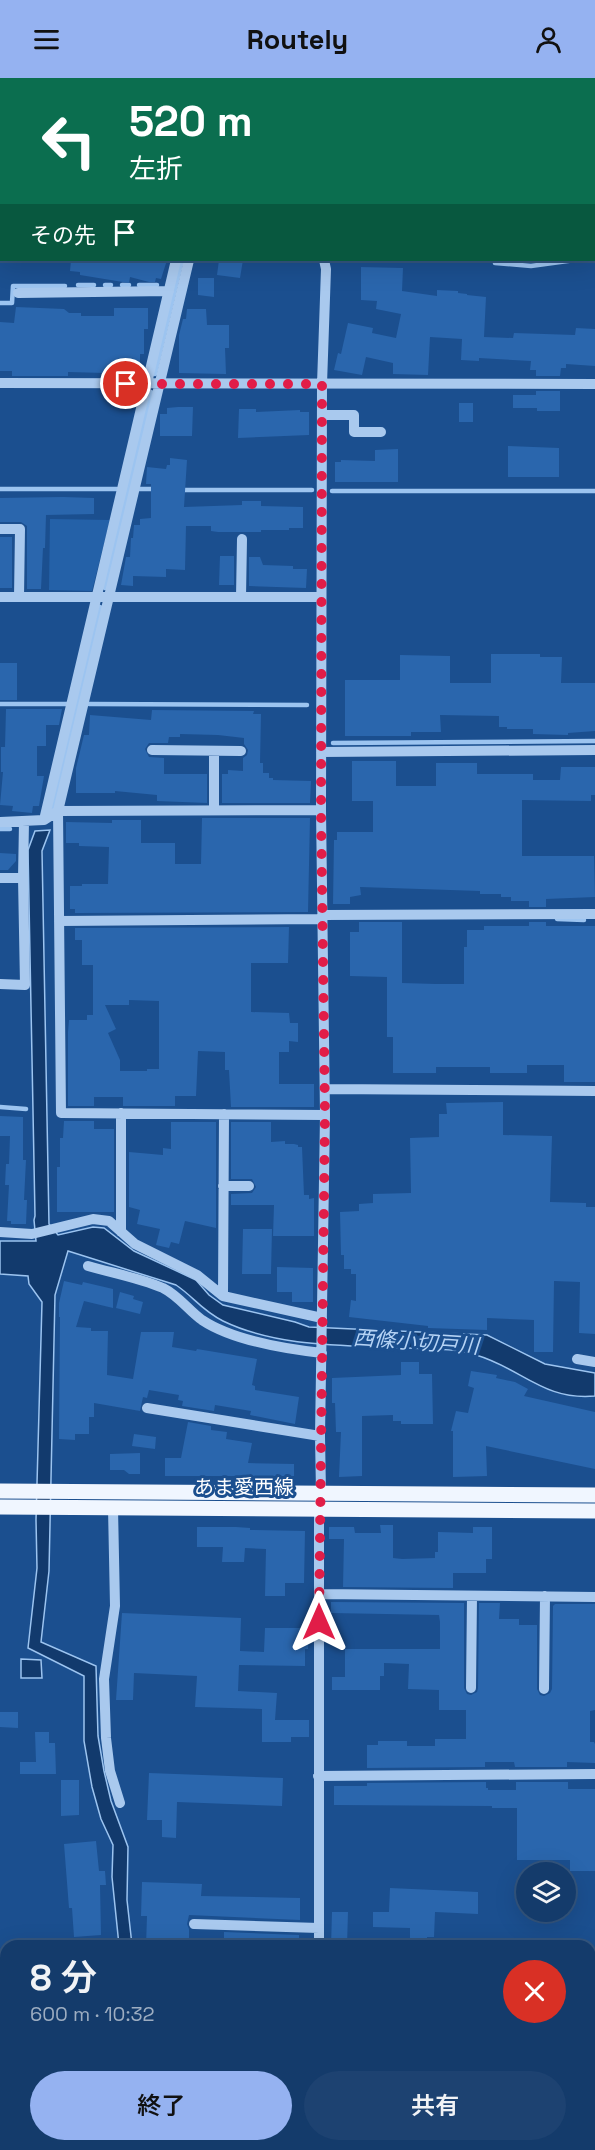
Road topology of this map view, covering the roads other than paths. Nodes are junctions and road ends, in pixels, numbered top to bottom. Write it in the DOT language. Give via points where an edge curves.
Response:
graph roads {
  1 [pos="176,261"];
  2 [pos="189,261"];
  3 [pos="324,261"];
  4 [pos="169,291"];
  5 [pos="18,293"];
  6 [pos="0,383"];
  7 [pos="153,384"];
  8 [pos="322,384"];
  9 [pos="595,384"];
  10 [pos="322,415"];
  11 [pos="381,432"];
  12 [pos="0,529"];
  13 [pos="242,539"];
  14 [pos="0,597"];
  15 [pos="19,597"];
  16 [pos="96,597"];
  17 [pos="108,597"];
  18 [pos="241,597"];
  19 [pos="321,597"];
  20 [pos="152,750"];
  21 [pos="595,750"];
  22 [pos="214,751"];
  23 [pos="241,751"];
  24 [pos="321,752"];
  25 [pos="214,810"];
  26 [pos="321,810"];
  27 [pos="58,811"];
  28 [pos="45,820"];
  29 [pos="0,822"];
  30 [pos="24,822"];
  31 [pos="0,878"];
  32 [pos="22,878"];
  33 [pos="595,914"];
  34 [pos="322,917"];
  35 [pos="59,921"];
  36 [pos="0,984"];
  37 [pos="325,1089"];
  38 [pos="595,1091"];
  39 [pos="122,1113"];
  40 [pos="224,1114"];
  41 [pos="325,1114"];
  42 [pos="223,1186"];
  43 [pos="249,1186"];
  44 [pos="0,1232"];
  45 [pos="121,1232"];
  46 [pos="88,1266"];
  47 [pos="223,1296"];
  48 [pos="322,1321"];
  49 [pos="322,1350"];
  50 [pos="577,1359"];
  51 [pos="595,1362"];
  52 [pos="147,1408"];
  53 [pos="320,1436"];
  54 [pos="0,1491"];
  55 [pos="595,1495"];
  56 [pos="35,1500"];
  57 [pos="320,1501"];
  58 [pos="0,1507"];
  59 [pos="113,1508"];
  60 [pos="595,1511"];
  61 [pos="319,1594"];
  62 [pos="472,1596"];
  63 [pos="545,1596"];
  64 [pos="595,1597"];
  65 [pos="471,1688"];
  66 [pos="543,1689"];
  67 [pos="595,1774"];
  68 [pos="318,1776"];
  69 [pos="120,1803"];
  70 [pos="194,1924"];
  71 [pos="319,1928"];
  72 [pos="320,1940"];
  1 -- 4 [label="street"];
  2 -- 7 [label="street"];
  3 -- 8 [label="street"];
  4 -- 5 [label="street"];
  4 -- 7 [label="street"];
  6 -- 7 [label="street"];
  7 -- 8 [label="street"];
  7 -- 16 [label="street"];
  7 -- 17 [label="street"];
  8 -- 9 [label="street"];
  8 -- 10 [label="street"];
  10 -- 11 [label="street" via="354,415 354,432"];
  10 -- 19 [label="street"];
  12 -- 15 [label="street" via="20,529"];
  13 -- 18 [label="street"];
  14 -- 15 [label="street"];
  15 -- 16 [label="street"];
  16 -- 17 [label="street"];
  16 -- 28 [label="street"];
  17 -- 18 [label="street"];
  17 -- 27 [label="street"];
  18 -- 19 [label="street"];
  19 -- 24 [label="street"];
  20 -- 22 [label="street"];
  21 -- 24 [label="street"];
  22 -- 23 [label="street"];
  22 -- 25 [label="street"];
  24 -- 26 [label="street"];
  25 -- 26 [label="street"];
  25 -- 27 [label="street"];
  26 -- 34 [label="street"];
  27 -- 28 [label="street"];
  27 -- 35 [label="street"];
  28 -- 30 [label="street"];
  29 -- 30 [label="street"];
  30 -- 32 [label="street"];
  31 -- 32 [label="street"];
  32 -- 36 [label="street" via="26,985"];
  33 -- 34 [label="street"];
  34 -- 35 [label="street"];
  34 -- 37 [label="street"];
  35 -- 39 [label="street" via="61,1113"];
  37 -- 38 [label="street"];
  37 -- 41 [label="street"];
  39 -- 40 [label="street"];
  39 -- 45 [label="street"];
  40 -- 41 [label="street"];
  40 -- 42 [label="street"];
  41 -- 48 [label="street"];
  42 -- 43 [label="street"];
  42 -- 47 [label="street"];
  44 -- 45 [label="street" via="32,1234 100,1219 109,1221"];
  45 -- 47 [label="street" via="144,1249 196,1275"];
  46 -- 49 [label="street" via="162,1288 216,1328 287,1349"];
  47 -- 48 [label="street"];
  48 -- 49 [label="street"];
  49 -- 53 [label="street"];
  50 -- 51 [label="street"];
  52 -- 53 [label="street"];
  53 -- 57 [label="street"];
  54 -- 56 [label="main road, あま愛西線"];
  55 -- 57 [label="main road, あま愛西線"];
  56 -- 57 [label="main road, あま愛西線" via="54,1492"];
  56 -- 58 [label="main road, あま愛西線"];
  56 -- 59 [label="main road, あま愛西線" via="54,1508"];
  57 -- 59 [label="main road, あま愛西線"];
  57 -- 60 [label="main road, あま愛西線"];
  57 -- 61 [label="street"];
  59 -- 69 [label="street" via="115,1606 104,1670 110,1771"];
  61 -- 62 [label="street"];
  61 -- 68 [label="street"];
  62 -- 63 [label="street"];
  62 -- 65 [label="street"];
  63 -- 64 [label="street"];
  63 -- 66 [label="street"];
  67 -- 68 [label="street"];
  68 -- 71 [label="street"];
  70 -- 71 [label="street"];
  71 -- 72 [label="street"];
}
